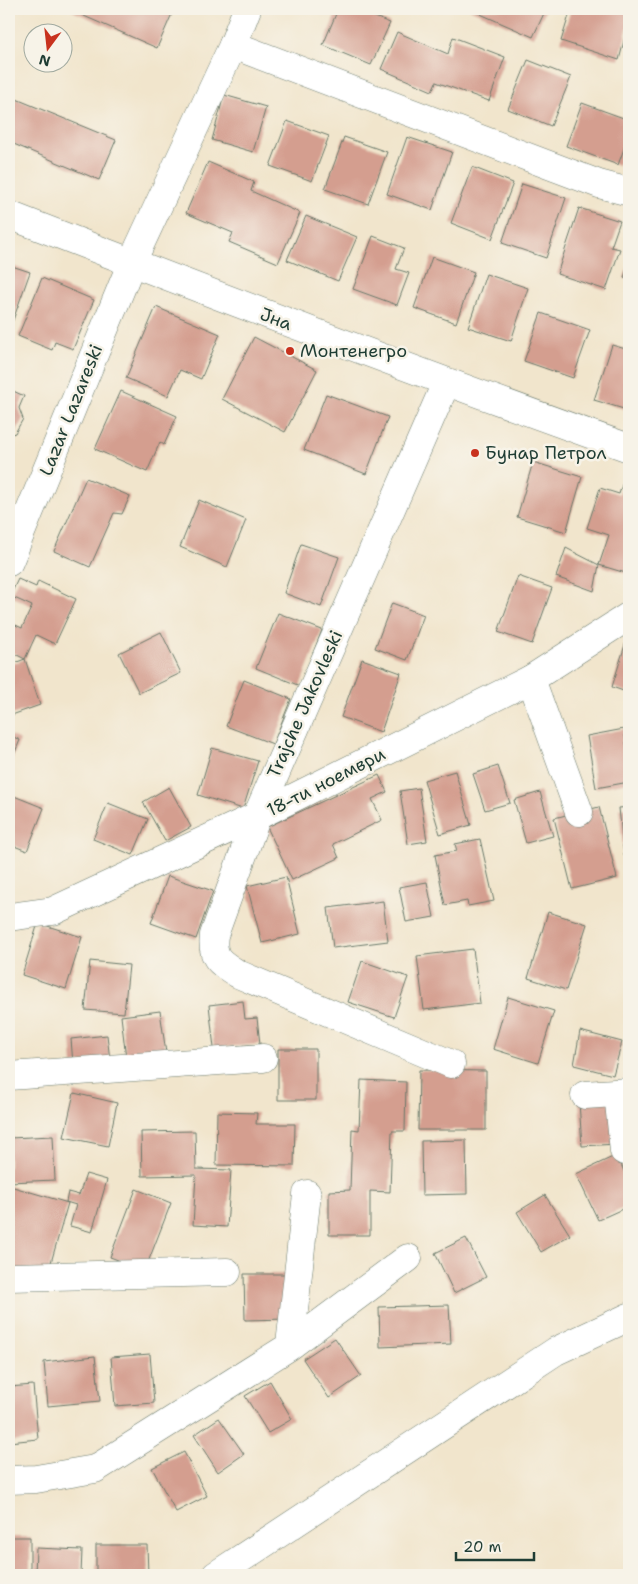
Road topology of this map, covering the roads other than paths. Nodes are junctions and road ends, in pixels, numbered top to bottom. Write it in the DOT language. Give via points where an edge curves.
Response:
graph roads {
  1 [pos="247,9"];
  2 [pos="233,45"];
  3 [pos="629,192"];
  4 [pos="9,214"];
  5 [pos="132,262"];
  6 [pos="446,383"];
  7 [pos="629,448"];
  8 [pos="9,559"];
  9 [pos="629,616"];
  10 [pos="531,679"];
  11 [pos="579,812"];
  12 [pos="257,816"];
  13 [pos="9,917"];
  14 [pos="263,1058"];
  15 [pos="452,1064"];
  16 [pos="9,1076"];
  17 [pos="623,1092"];
  18 [pos="585,1095"];
  19 [pos="624,1151"];
  20 [pos="307,1194"];
  21 [pos="408,1258"];
  22 [pos="227,1272"];
  23 [pos="9,1277"];
  24 [pos="629,1318"];
  25 [pos="290,1345"];
  26 [pos="9,1480"];
  27 [pos="216,1575"];
  1 -- 2 [label="street, Lazar Lazareski"];
  2 -- 3 [label="street" via="590,181"];
  2 -- 5 [label="street, Lazar Lazareski"];
  4 -- 5 [label="street, Јна"];
  5 -- 6 [label="street, Јна"];
  5 -- 8 [label="street, Lazar Lazareski"];
  6 -- 7 [label="street, Јна"];
  6 -- 12 [label="street, Trajche Jakovleski"];
  9 -- 10 [label="street, 18-ти ноември"];
  10 -- 11 [label="street"];
  10 -- 12 [label="street, 18-ти ноември"];
  12 -- 13 [label="street, 18-ти ноември" via="53,910"];
  12 -- 15 [label="street, Trajche Jakovleski" via="214,935 212,949 220,963 238,974"];
  14 -- 16 [label="street"];
  17 -- 18 [label="street"];
  17 -- 19 [label="street"];
  20 -- 25 [label="street"];
  21 -- 25 [label="street"];
  22 -- 23 [label="street"];
  24 -- 27 [label="street" via="556,1351"];
  25 -- 26 [label="street" via="95,1469"];
}
